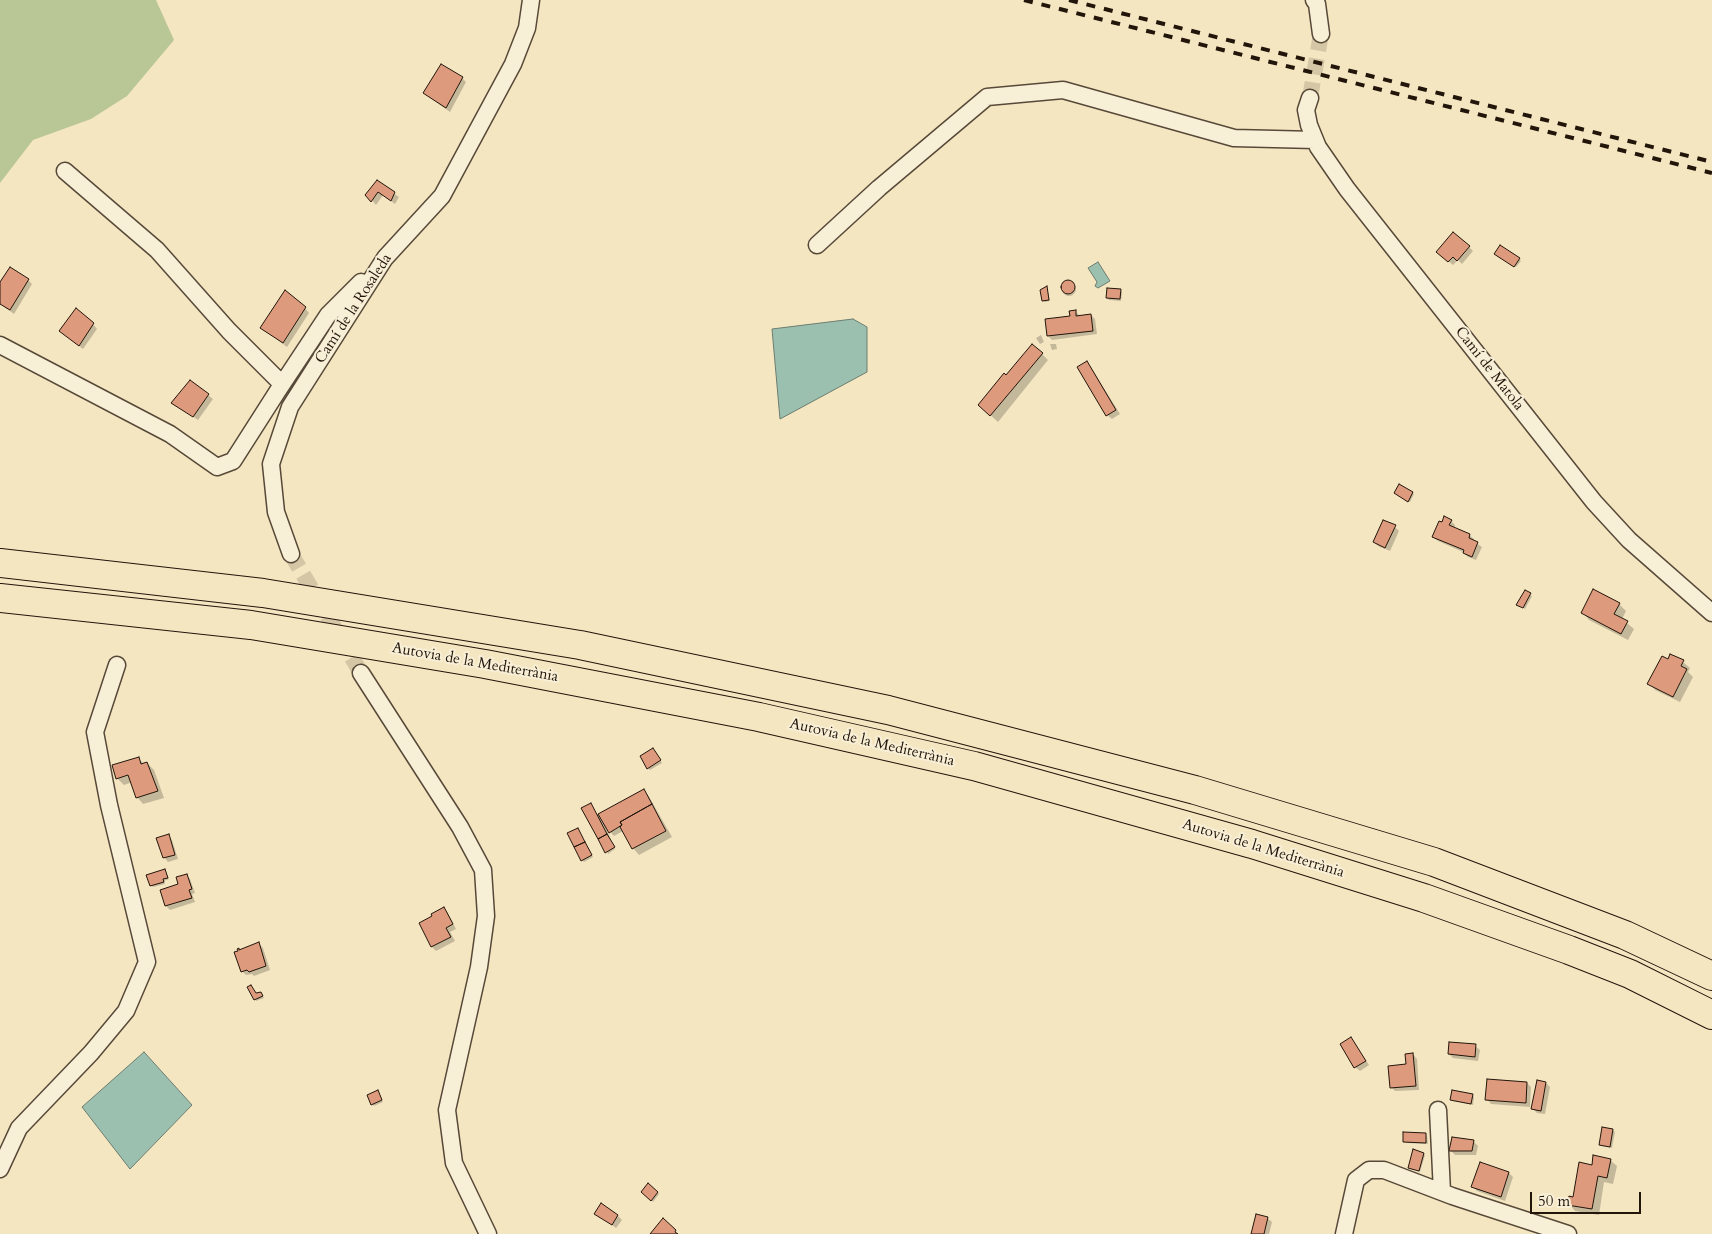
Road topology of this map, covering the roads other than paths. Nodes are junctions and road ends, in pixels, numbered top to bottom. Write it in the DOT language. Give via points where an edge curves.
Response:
graph roads {
  1 [pos="531,0"];
  2 [pos="1314,0"];
  3 [pos="1321,34"];
  4 [pos="1310,98"];
  5 [pos="1315,140"];
  6 [pos="65,171"];
  7 [pos="817,245"];
  8 [pos="385,258"];
  9 [pos="0,345"];
  10 [pos="282,384"];
  11 [pos="291,554"];
  12 [pos="0,563"];
  13 [pos="0,598"];
  14 [pos="1712,612"];
  15 [pos="117,665"];
  16 [pos="360,673"];
  17 [pos="1712,976"];
  18 [pos="1712,1015"];
  19 [pos="1438,1110"];
  20 [pos="0,1169"];
  21 [pos="1442,1192"];
  22 [pos="488,1234"];
  23 [pos="1344,1234"];
  24 [pos="1568,1234"];
  1 -- 8 [label="street, Camí de la Rosaleda" via="527,28 513,64 442,196"];
  2 -- 3 [label="street"];
  4 -- 5 [label="street, Camí de Matola" via="1306,110"];
  5 -- 7 [label="street" via="1234,138 1063,90 987,97"];
  5 -- 14 [label="street, Camí de Matola" via="1347,189 1594,502 1629,540"];
  6 -- 10 [label="street" via="158,250 229,331"];
  8 -- 10 [label="street" via="328,315"];
  8 -- 11 [label="street, Camí de la Rosaleda" via="290,407 271,464 276,512"];
  9 -- 10 [label="street" via="170,434 217,467 233,461"];
  12 -- 17 [label="highway" via="263,593 580,645 888,710 1195,790 1434,862 1625,935"];
  13 -- 18 [label="highway, Autovia de la Mediterrània" via="251,625 476,663 759,717 974,766 1252,844 1452,907 1630,974"];
  15 -- 20 [label="street" via="95,732 147,962 126,1011 91,1053 19,1128"];
  16 -- 22 [label="street" via="460,827 483,870 486,916 479,967 447,1110 454,1163"];
  19 -- 21 [label="street"];
  21 -- 23 [label="street" via="1384,1170 1369,1170 1356,1180"];
  21 -- 24 [label="street"];
}
